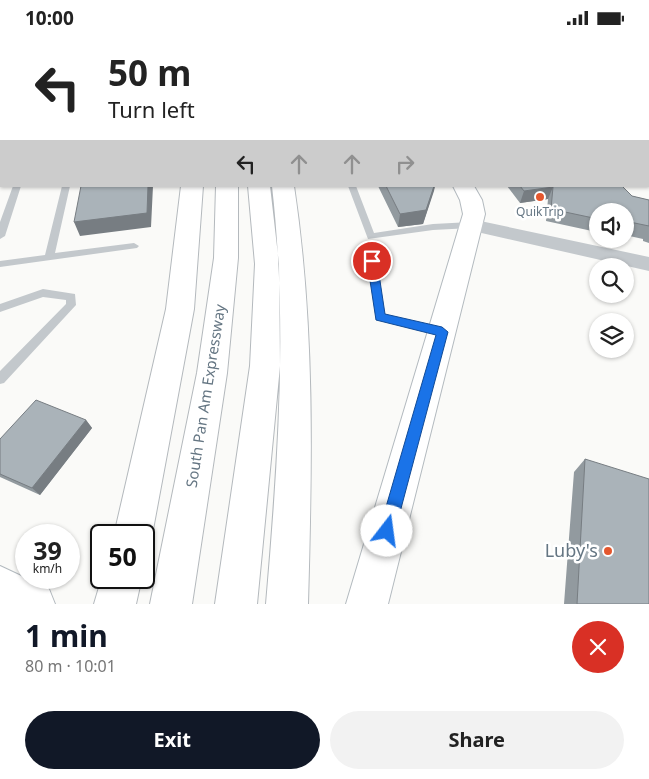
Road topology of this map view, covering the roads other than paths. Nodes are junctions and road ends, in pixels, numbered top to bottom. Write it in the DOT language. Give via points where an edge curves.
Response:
graph roads {
  1 [pos="17,187"];
  2 [pos="66,187"];
  3 [pos="192,187"];
  4 [pos="227,187"];
  5 [pos="259,187"];
  6 [pos="283,187"];
  7 [pos="352,187"];
  8 [pos="464,187"];
  9 [pos="471,225"];
  10 [pos="0,236"];
  11 [pos="134,246"];
  12 [pos="49,257"];
  13 [pos="372,261"];
  14 [pos="0,264"];
  15 [pos="649,264"];
  16 [pos="0,309"];
  17 [pos="442,332"];
  18 [pos="0,379"];
  19 [pos="135,524"];
  20 [pos="0,586"];
  21 [pos="119,589"];
  22 [pos="34,604"];
  23 [pos="115,604"];
  24 [pos="171,604"];
  25 [pos="236,604"];
  26 [pos="287,604"];
  27 [pos="367,604"];
  1 -- 10 [label="lane"];
  2 -- 12 [label="lane"];
  3 -- 19 [label="main road" via="180,309"];
  4 -- 24 [label="main road, South Pan Am Expressway" via="226,258 212,373"];
  5 -- 25 [label="main road" via="267,264 265,366"];
  6 -- 26 [label="main road" via="292,273 296,361 295,461"];
  7 -- 9 [label="lane" via="371,237 433,227"];
  8 -- 9 [label="main road" via="474,215"];
  9 -- 15 [label="street"];
  9 -- 17 [label="main road"];
  11 -- 12 [label="lane"];
  12 -- 14 [label="lane"];
  13 -- 17 [label="lane" via="380,317"];
  16 -- 18 [label="lane" via="43,293 71,297 70,305"];
  17 -- 27 [label="main road"];
  20 -- 22 [label="main road"];
  21 -- 23 [label="main road"];
}
